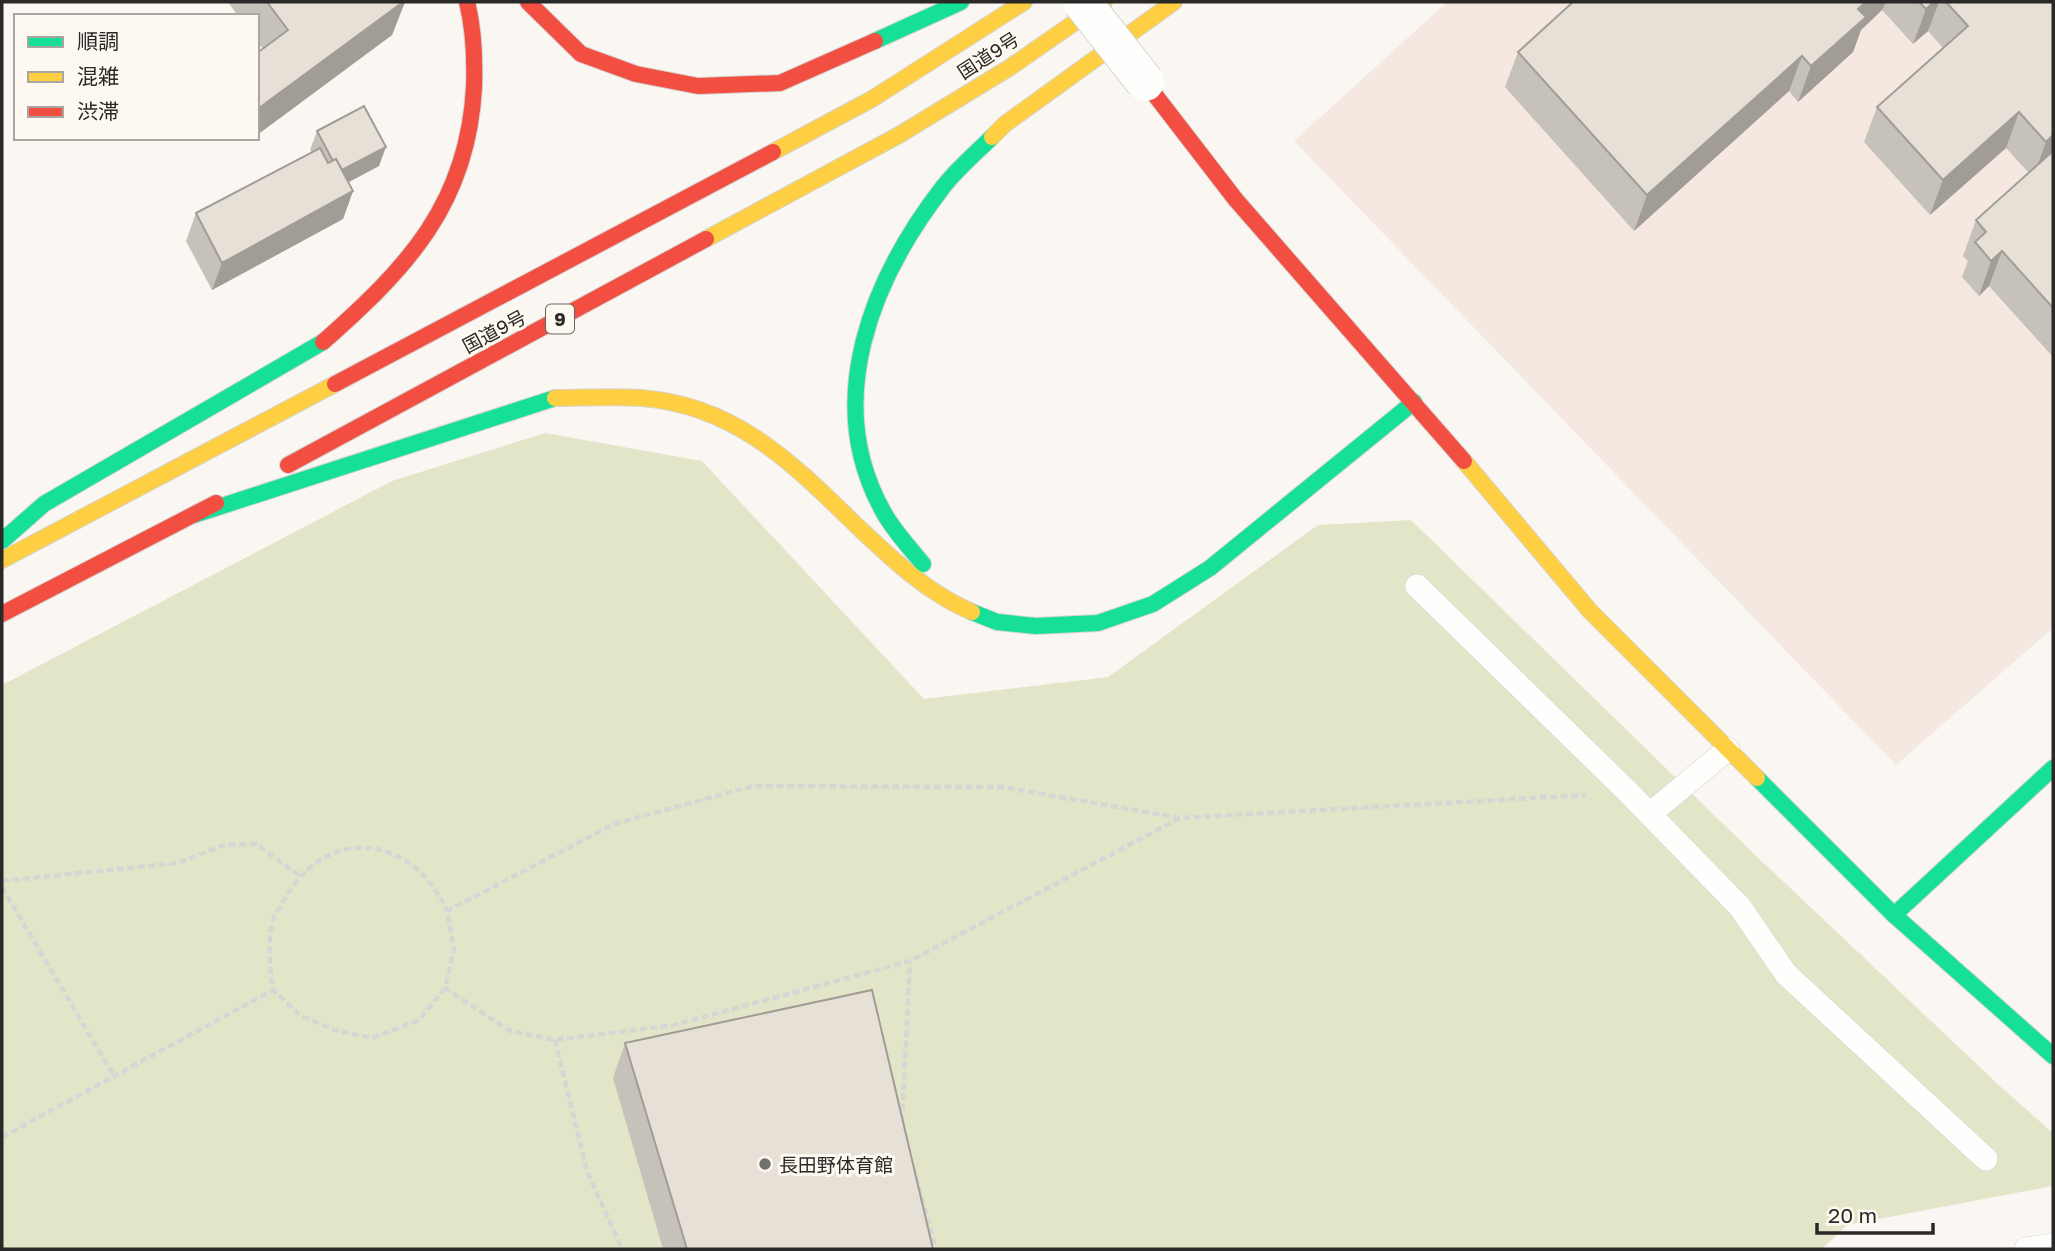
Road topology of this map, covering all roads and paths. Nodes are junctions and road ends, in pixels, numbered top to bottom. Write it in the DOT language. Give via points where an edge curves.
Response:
graph roads {
  1 [pos="467,2"];
  2 [pos="528,2"];
  3 [pos="961,2"];
  4 [pos="1024,2"];
  5 [pos="1083,2"];
  6 [pos="1104,2"];
  7 [pos="1174,2"];
  8 [pos="1145,82"];
  9 [pos="1414,402"];
  10 [pos="194,515"];
  11 [pos="2,541"];
  12 [pos="2,559"];
  13 [pos="1417,586"];
  14 [pos="954,604"];
  15 [pos="2,614"];
  16 [pos="1728,748"];
  17 [pos="2053,768"];
  18 [pos="1628,792"];
  19 [pos="1650,814"];
  20 [pos="1180,818"];
  21 [pos="299,875"];
  22 [pos="2,884"];
  23 [pos="447,911"];
  24 [pos="1894,915"];
  25 [pos="910,961"];
  26 [pos="444,988"];
  27 [pos="273,990"];
  28 [pos="555,1040"];
  29 [pos="2053,1056"];
  30 [pos="115,1078"];
  31 [pos="902,1125"];
  32 [pos="2,1137"];
  33 [pos="1986,1159"];
  34 [pos="912,1162"];
  35 [pos="2053,1245"];
  36 [pos="622,1249"];
  37 [pos="936,1249"];
  38 [pos="2026,1249"];
  1 -- 11 [label="main road" via="475,65 472,125 456,183 413,252 371,300 319,346 44,504"];
  2 -- 3 [label="main road" via="581,54 636,74 698,86 780,83"];
  4 -- 12 [label="main road, 国道9号" via="872,99"];
  5 -- 8 [label="street, bridge"];
  6 -- 10 [label="main road, 国道9号 / 9" via="1009,68 899,135"];
  7 -- 14 [label="main road" via="1005,124 952,177 899,251 872,309 855,374 860,452 884,513"];
  8 -- 9 [label="main road" via="1236,200"];
  9 -- 14 [label="main road" via="1210,568 1153,604 1098,623 1036,626 997,622"];
  9 -- 16 [label="main road" via="1590,611"];
  10 -- 14 [label="main road" via="554,398 642,398 688,406 740,426 789,460 901,568"];
  10 -- 15 [label="main road, 国道9号 / 9"];
  13 -- 18 [label="lane"];
  16 -- 19 [label="lane"];
  16 -- 24 [label="main road"];
  17 -- 24 [label="main road"];
  18 -- 19 [label="lane"];
  18 -- 20 [label="path"];
  19 -- 33 [label="lane" via="1740,907 1786,974"];
  20 -- 23 [label="path" via="1002,787 753,786 614,824"];
  20 -- 25 [label="path"];
  21 -- 22 [label="path" via="256,844 225,845 178,863"];
  21 -- 23 [label="path" via="332,852 377,847 412,863 437,888"];
  21 -- 27 [label="path" via="274,918 268,950"];
  22 -- 30 [label="path"];
  23 -- 26 [label="path" via="454,949"];
  24 -- 29 [label="main road"];
  25 -- 28 [label="path" via="674,1025"];
  25 -- 31 [label="path"];
  26 -- 27 [label="path" via="419,1020 373,1038 335,1030 302,1016"];
  26 -- 28 [label="path" via="510,1031"];
  27 -- 30 [label="path"];
  28 -- 36 [label="path" via="587,1171"];
  30 -- 32 [label="path"];
  34 -- 37 [label="path"];
  35 -- 38 [label="lane"];
}
